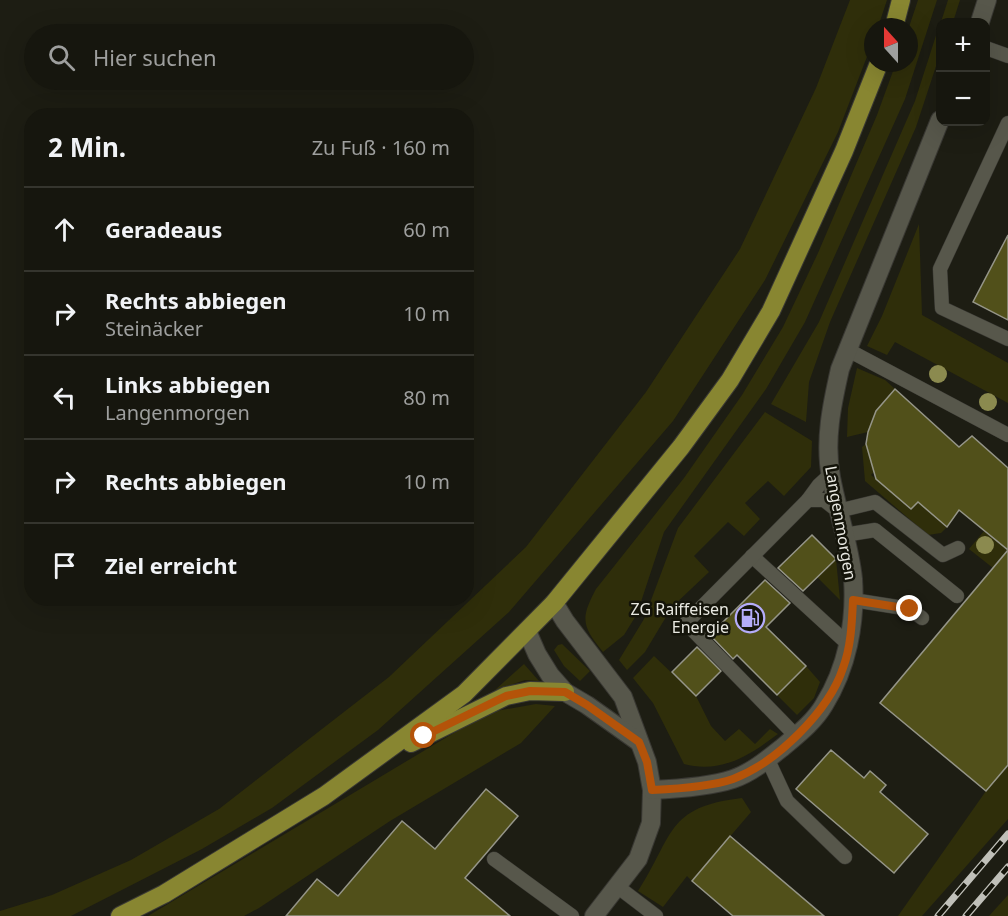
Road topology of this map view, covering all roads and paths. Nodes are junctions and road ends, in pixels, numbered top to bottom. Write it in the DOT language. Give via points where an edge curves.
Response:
graph roads {
  1 [pos="901,0"];
  2 [pos="987,0"];
  3 [pos="896,18"];
  4 [pos="981,18"];
  5 [pos="990,49"];
  6 [pos="1008,56"];
  7 [pos="875,72"];
  8 [pos="1008,123"];
  9 [pos="938,126"];
  10 [pos="1008,339"];
  11 [pos="848,350"];
  12 [pos="1008,435"];
  13 [pos="830,475"];
  14 [pos="808,500"];
  15 [pos="838,511"];
  16 [pos="844,535"];
  17 [pos="958,548"];
  18 [pos="752,556"];
  19 [pos="957,596"];
  20 [pos="853,600"];
  21 [pos="554,603"];
  22 [pos="922,618"];
  23 [pos="527,631"];
  24 [pos="848,644"];
  25 [pos="565,692"];
  26 [pos="796,736"];
  27 [pos="639,742"];
  28 [pos="768,760"];
  29 [pos="366,765"];
  30 [pos="652,790"];
  31 [pos="845,857"];
  32 [pos="494,859"];
  33 [pos="618,886"];
  34 [pos="120,916"];
  35 [pos="572,916"];
  36 [pos="594,916"];
  37 [pos="656,916"];
  1 -- 3 [label="main road"];
  2 -- 4 [label="street"];
  5 -- 6 [label="lane"];
  7 -- 21 [label="main road" via="771,311 730,380 681,447"];
  8 -- 10 [label="lane" via="940,269 942,308"];
  9 -- 11 [label="street, Langenmorgen"];
  11 -- 12 [label="lane"];
  11 -- 13 [label="street, Langenmorgen" via="832,406"];
  13 -- 14 [label="lane"];
  13 -- 15 [label="street, Langenmorgen"];
  14 -- 15 [label="lane" via="824,500"];
  14 -- 18 [label="lane"];
  15 -- 16 [label="street, Langenmorgen"];
  15 -- 17 [label="lane" via="875,502 943,555"];
  16 -- 19 [label="lane" via="874,530"];
  16 -- 20 [label="street, Langenmorgen" via="853,578"];
  18 -- 24 [label="lane"];
  18 -- 26 [label="lane" via="686,623"];
  20 -- 22 [label="lane" via="910,609"];
  20 -- 24 [label="street, Langenmorgen"];
  21 -- 23 [label="main road"];
  21 -- 27 [label="street" via="623,697"];
  23 -- 25 [label="street" via="550,675"];
  23 -- 29 [label="main road" via="464,694"];
  24 -- 26 [label="street, Langenmorgen" via="843,668 823,707"];
  25 -- 27 [label="street"];
  25 -- 29 [label="main road" via="530,691 506,696"];
  26 -- 28 [label="street, Langenmorgen"];
  27 -- 30 [label="street"];
  28 -- 30 [label="street, Langenmorgen" via="733,779"];
  28 -- 31 [label="lane" via="787,801"];
  29 -- 34 [label="main road" via="324,796 164,894"];
  30 -- 33 [label="street" via="651,823 638,859"];
  32 -- 35 [label="lane"];
  33 -- 36 [label="street"];
  33 -- 37 [label="lane"];
}
